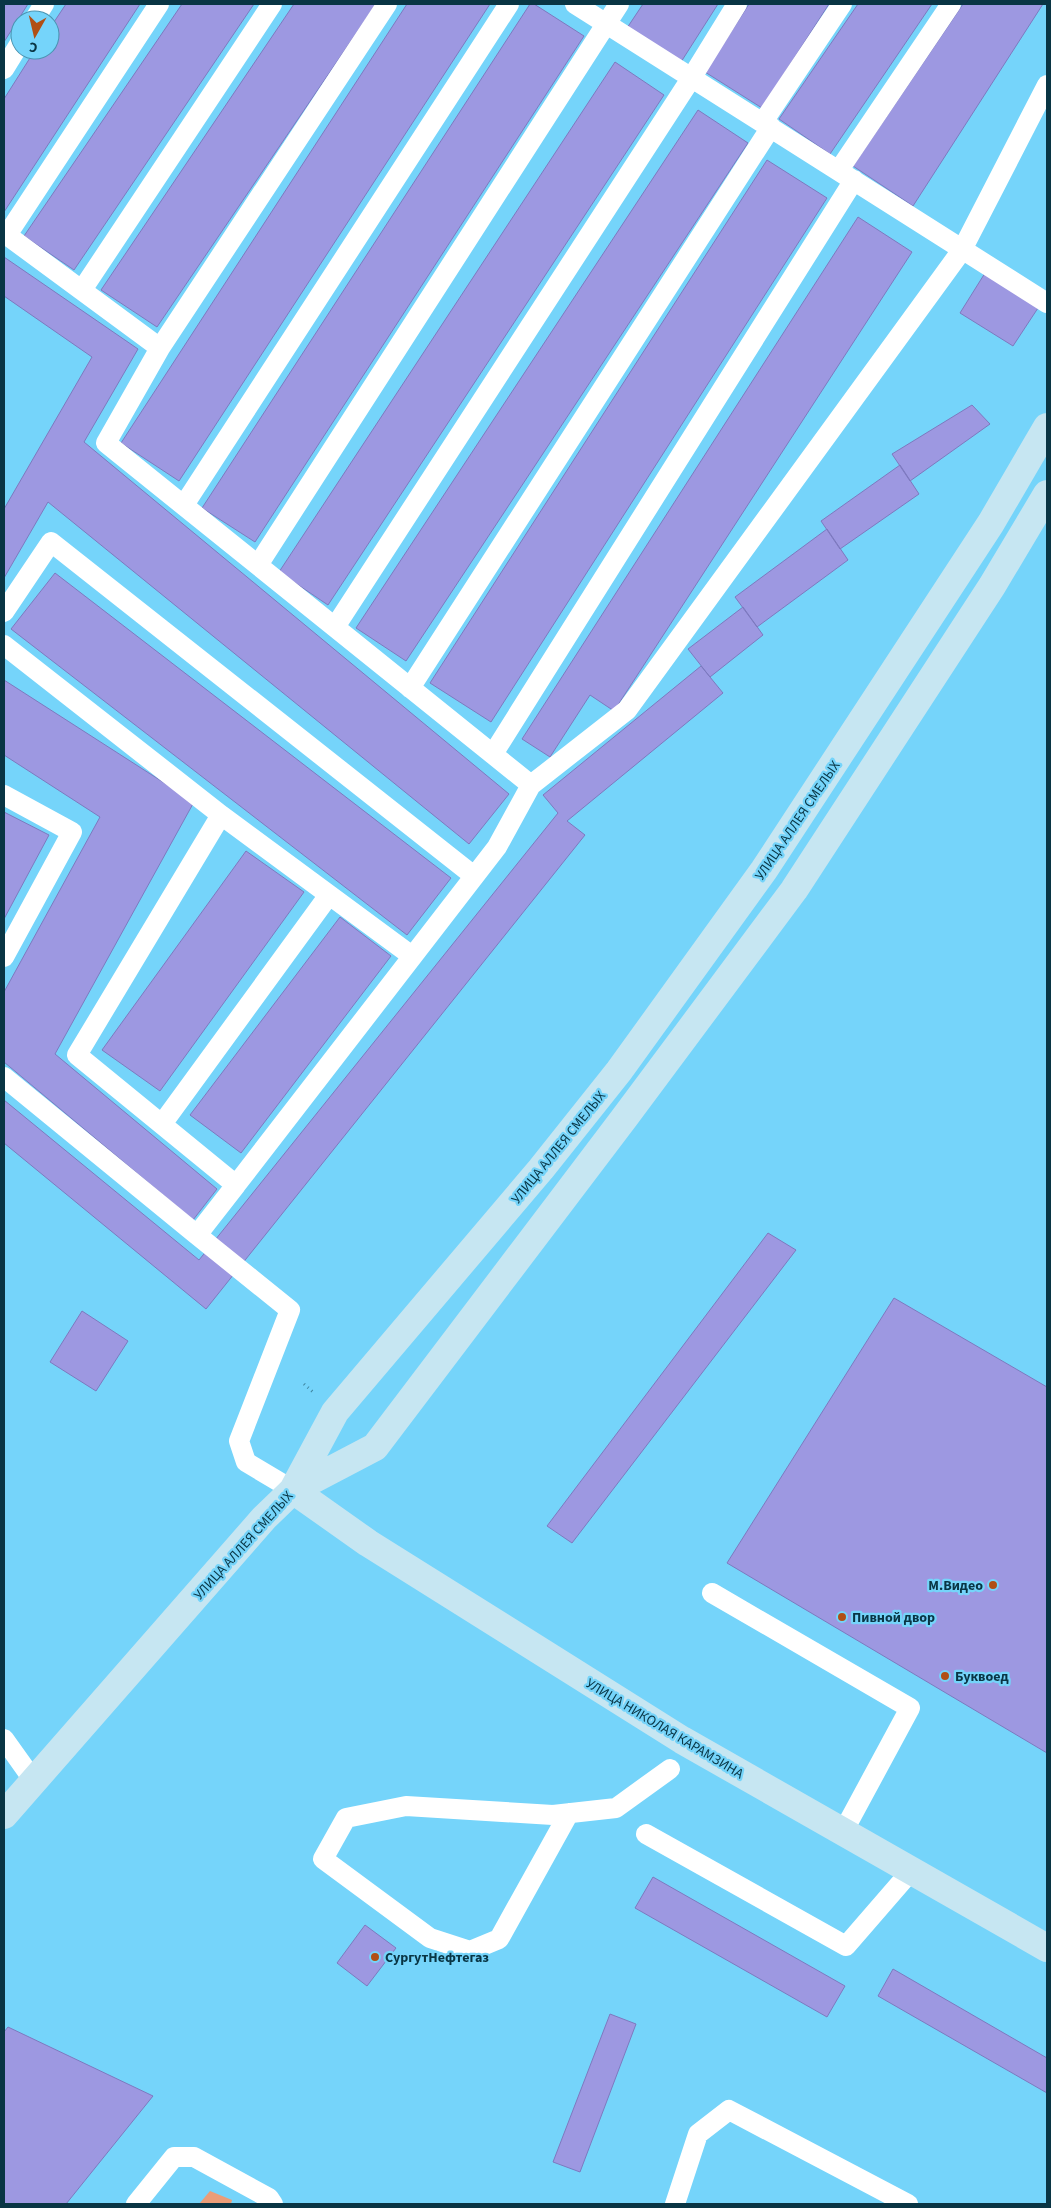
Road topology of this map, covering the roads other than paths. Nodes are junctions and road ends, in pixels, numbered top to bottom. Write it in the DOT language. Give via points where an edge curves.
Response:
graph roads {
  1 [pos="159,4"];
  2 [pos="272,4"];
  3 [pos="387,4"];
  4 [pos="509,4"];
  5 [pos="576,4"];
  6 [pos="620,4"];
  7 [pos="737,4"];
  8 [pos="842,4"];
  9 [pos="951,4"];
  10 [pos="607,24"];
  11 [pos="692,77"];
  12 [pos="1047,85"];
  13 [pos="767,125"];
  14 [pos="846,175"];
  15 [pos="6,234"];
  16 [pos="962,250"];
  17 [pos="82,290"];
  18 [pos="1047,302"];
  19 [pos="160,348"];
  20 [pos="1047,427"];
  21 [pos="1047,494"];
  22 [pos="184,505"];
  23 [pos="258,565"];
  24 [pos="4,612"];
  25 [pos="335,627"];
  26 [pos="4,645"];
  27 [pos="410,688"];
  28 [pos="493,754"];
  29 [pos="531,785"];
  30 [pos="4,795"];
  31 [pos="220,815"];
  32 [pos="474,876"];
  33 [pos="329,895"];
  34 [pos="412,956"];
  35 [pos="4,957"];
  36 [pos="4,1077"];
  37 [pos="162,1124"];
  38 [pos="236,1185"];
  39 [pos="197,1235"];
  40 [pos="293,1490"];
  41 [pos="712,1593"];
  42 [pos="4,1739"];
  43 [pos="670,1769"];
  44 [pos="34,1781"];
  45 [pos="569,1813"];
  46 [pos="4,1815"];
  47 [pos="843,1832"];
  48 [pos="646,1834"];
  49 [pos="911,1871"];
  50 [pos="1047,1948"];
  51 [pos="136,2204"];
  52 [pos="273,2204"];
  53 [pos="675,2204"];
  54 [pos="908,2204"];
  1 -- 15 [label="lane"];
  2 -- 17 [label="lane"];
  3 -- 19 [label="lane"];
  4 -- 22 [label="lane"];
  5 -- 10 [label="lane"];
  6 -- 10 [label="lane"];
  7 -- 11 [label="lane"];
  8 -- 13 [label="lane"];
  9 -- 14 [label="lane"];
  10 -- 11 [label="lane"];
  10 -- 23 [label="lane"];
  11 -- 13 [label="lane"];
  11 -- 25 [label="lane"];
  12 -- 16 [label="lane"];
  13 -- 14 [label="lane"];
  13 -- 27 [label="lane"];
  14 -- 16 [label="lane"];
  14 -- 28 [label="lane"];
  15 -- 17 [label="lane"];
  16 -- 18 [label="lane"];
  16 -- 29 [label="lane" via="627,710"];
  17 -- 19 [label="lane"];
  19 -- 22 [label="lane" via="106,443"];
  20 -- 40 [label="main road, УЛИЦА АЛЛЕЯ СМЕЛЫХ" via="991,523 764,870 619,1071 541,1169 334,1412"];
  21 -- 40 [label="main road" via="992,586 794,890 625,1118 375,1447"];
  22 -- 23 [label="lane"];
  23 -- 25 [label="lane"];
  24 -- 32 [label="lane" via="51,542"];
  25 -- 27 [label="lane"];
  26 -- 31 [label="lane"];
  27 -- 28 [label="lane"];
  28 -- 29 [label="lane"];
  29 -- 32 [label="lane" via="497,846"];
  30 -- 35 [label="lane" via="72,832"];
  31 -- 33 [label="lane"];
  31 -- 37 [label="lane" via="77,1055"];
  32 -- 34 [label="lane"];
  33 -- 34 [label="lane"];
  33 -- 37 [label="lane"];
  34 -- 38 [label="lane"];
  36 -- 39 [label="lane"];
  37 -- 38 [label="lane"];
  38 -- 39 [label="lane"];
  39 -- 40 [label="lane" via="290,1310 239,1441 246,1462"];
  40 -- 44 [label="main road, УЛИЦА АЛЛЕЯ СМЕЛЫХ" via="264,1518"];
  40 -- 47 [label="main road, УЛИЦА НИКОЛАЯ КАРАМЗИНА" via="368,1543 682,1740"];
  41 -- 47 [label="lane" via="910,1708"];
  42 -- 44 [label="lane"];
  43 -- 45 [label="lane" via="616,1808"];
  44 -- 46 [label="main road, УЛИЦА АЛЛЕЯ СМЕЛЫХ"];
  45 -- 45 [label="lane" via="553,1815 406,1806 346,1818 323,1858 430,1938 470,1951 499,1939"];
  47 -- 49 [label="main road, УЛИЦА НИКОЛАЯ КАРАМЗИНА"];
  48 -- 49 [label="lane" via="846,1946"];
  49 -- 50 [label="main road, УЛИЦА НИКОЛАЯ КАРАМЗИНА"];
  51 -- 52 [label="lane" via="174,2157 194,2157 270,2198"];
  53 -- 54 [label="lane" via="698,2134 730,2110"];
}
